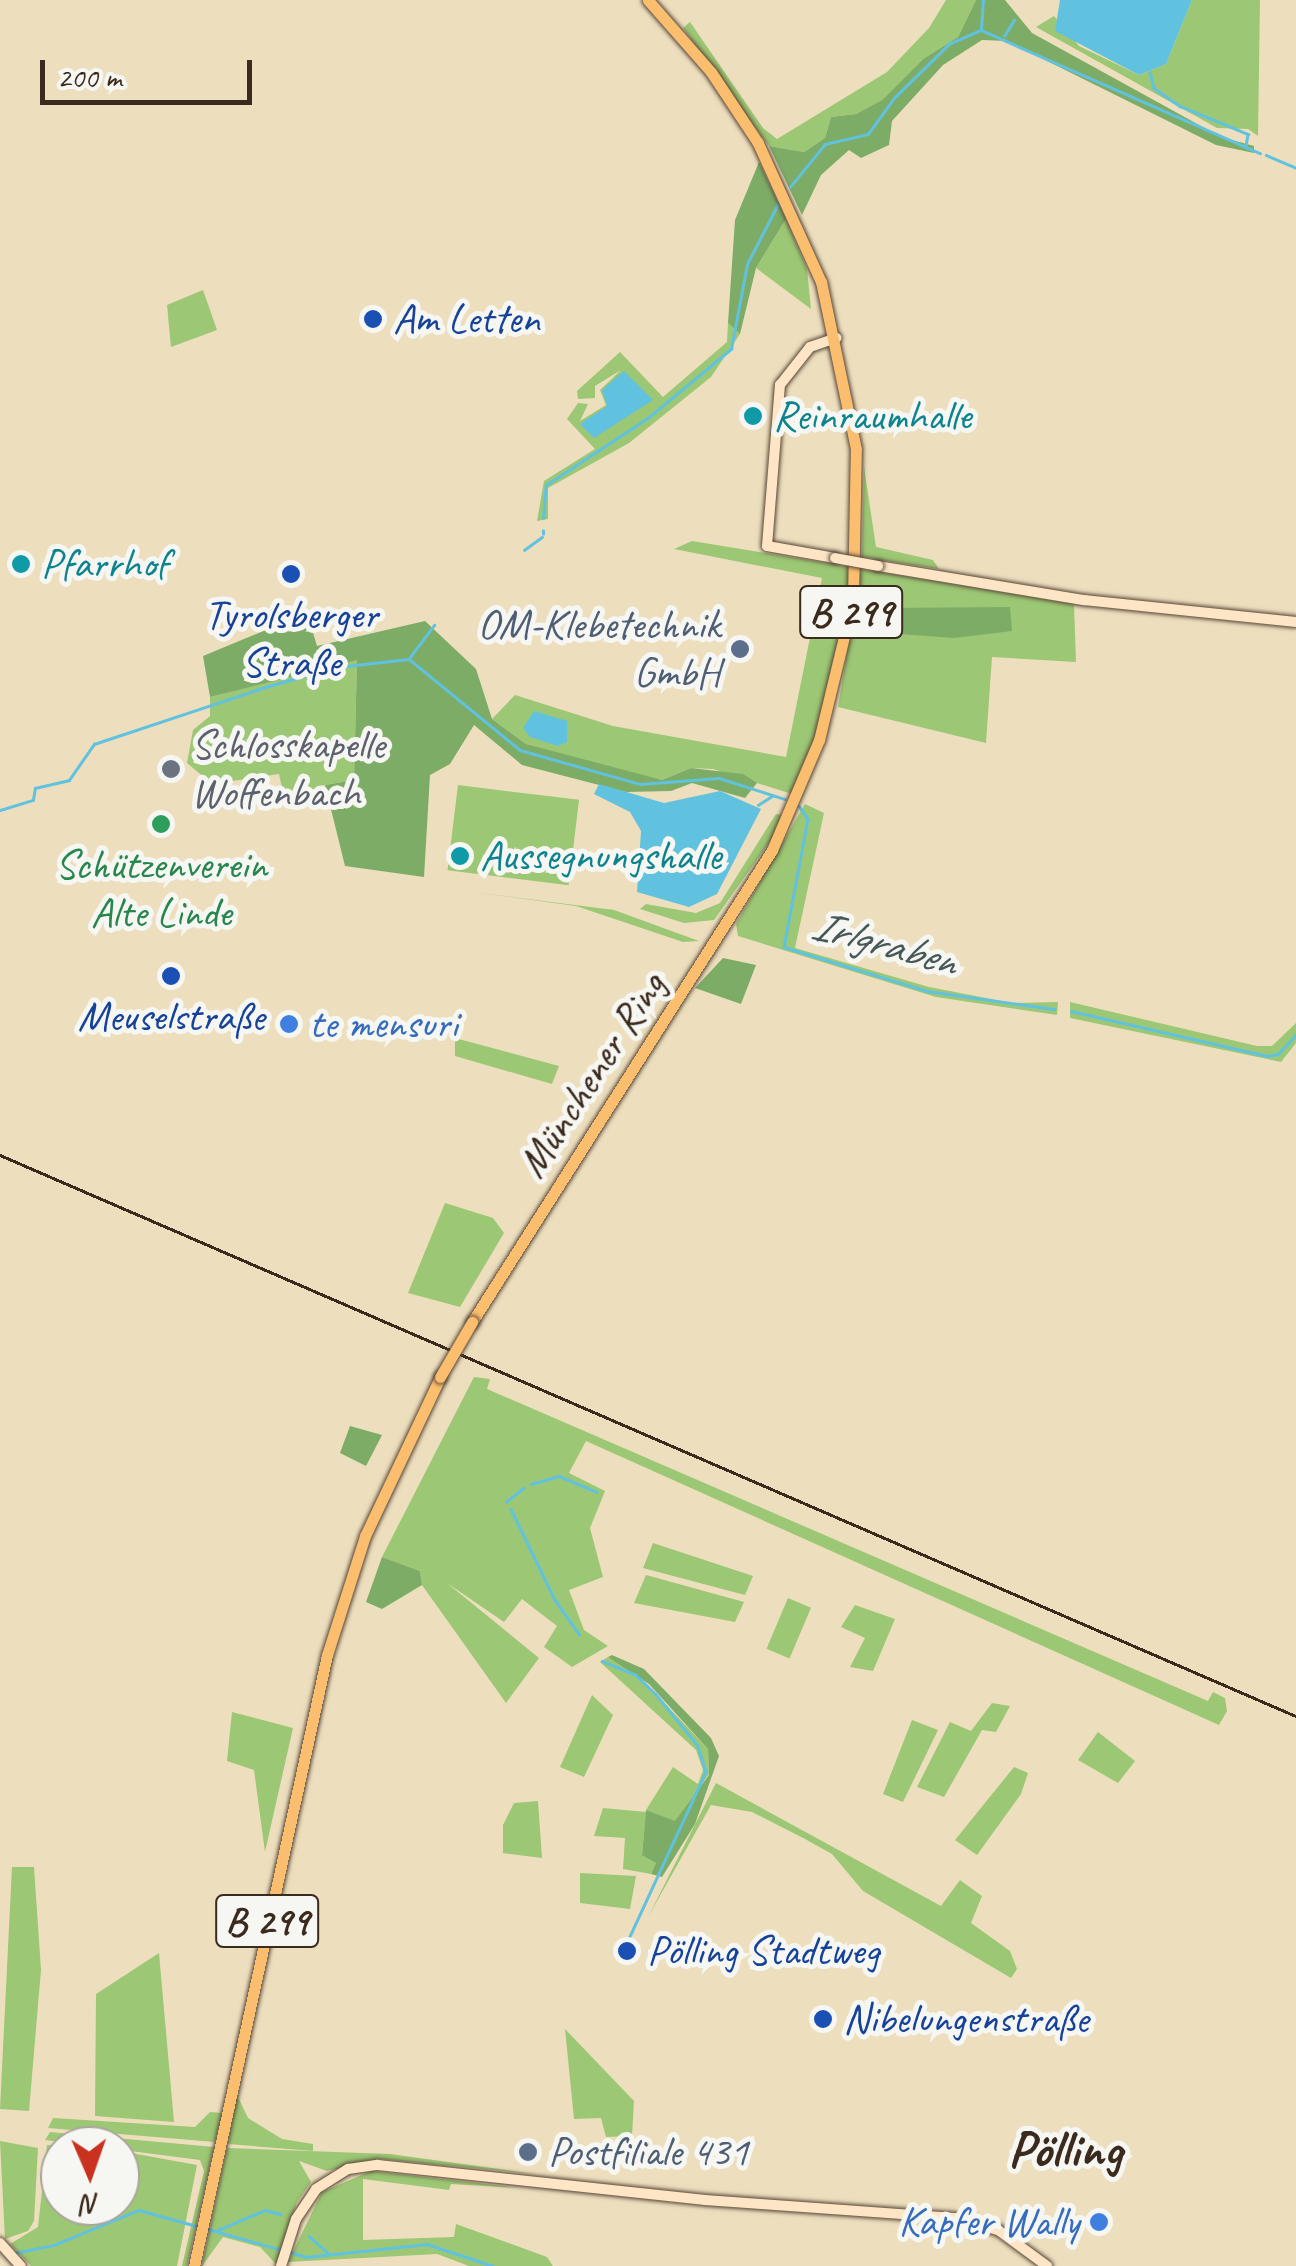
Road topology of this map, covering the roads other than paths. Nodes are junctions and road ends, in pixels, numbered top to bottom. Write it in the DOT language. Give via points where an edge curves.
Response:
graph roads {
  1 [pos="648,0"];
  2 [pos="825,294"];
  3 [pos="837,341"];
  4 [pos="815,344"];
  5 [pos="802,355"];
  6 [pos="1296,622"];
  7 [pos="0,2243"];
  8 [pos="284,2255"];
  9 [pos="20,2265"];
  10 [pos="194,2266"];
  11 [pos="1047,2266"];
  1 -- 2 [label="main road, Münchener Ring / B 299" via="712,72 758,143 798,220"];
  2 -- 3 [label="main road, Münchener Ring / B 299"];
  2 -- 4 [label="street" via="824,327"];
  3 -- 4 [label="street"];
  3 -- 5 [label="street"];
  3 -- 10 [label="main road, Münchener Ring / B 299, bridge" via="856,448 857,542 844,650 807,775 736,912 472,1322 364,1536 330,1644"];
  4 -- 5 [label="street"];
  5 -- 6 [label="street, bridge" via="777,395 767,546 1084,600"];
  7 -- 9 [label="street"];
  8 -- 11 [label="street" via="300,2210 323,2183 348,2169 387,2165 705,2200 954,2218 998,2230"];
}
